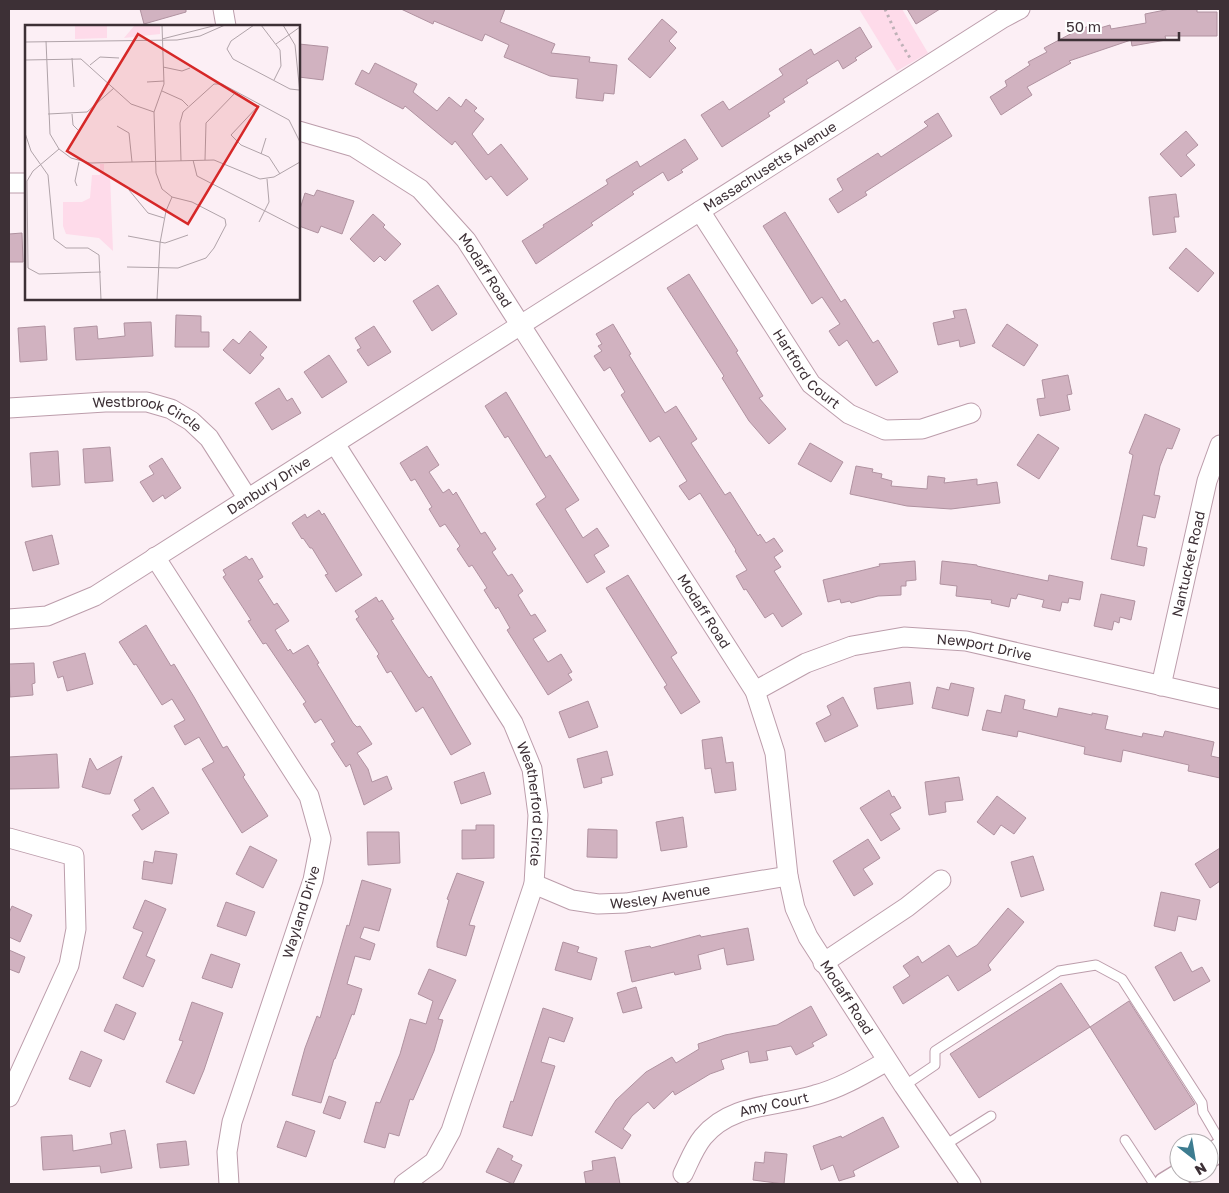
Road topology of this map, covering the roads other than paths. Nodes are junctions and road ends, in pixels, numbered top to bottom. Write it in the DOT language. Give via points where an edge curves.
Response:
graph roads {
  1 [pos="223,9"];
  2 [pos="1020,9"];
  3 [pos="226,25"];
  4 [pos="300,131"];
  5 [pos="25,182"];
  6 [pos="9,184"];
  7 [pos="700,211"];
  8 [pos="520,326"];
  9 [pos="9,408"];
  10 [pos="971,414"];
  11 [pos="335,444"];
  12 [pos="1220,445"];
  13 [pos="248,499"];
  14 [pos="155,557"];
  15 [pos="9,619"];
  16 [pos="1161,686"];
  17 [pos="755,691"];
  18 [pos="1220,699"];
  19 [pos="9,838"];
  20 [pos="788,876"];
  21 [pos="940,880"];
  22 [pos="534,884"];
  23 [pos="824,963"];
  24 [pos="888,1061"];
  25 [pos="904,1086"];
  26 [pos="9,1097"];
  27 [pos="991,1116"];
  28 [pos="1125,1140"];
  29 [pos="1220,1141"];
  30 [pos="945,1145"];
  31 [pos="683,1174"];
  32 [pos="229,1184"];
  33 [pos="404,1184"];
  34 [pos="971,1184"];
  35 [pos="1154,1184"];
  1 -- 3 [label="street"];
  2 -- 7 [label="street, Massachusetts Avenue"];
  4 -- 8 [label="street, Modaff Road" via="354,147 420,189 466,240"];
  5 -- 6 [label="street"];
  7 -- 8 [label="street, Massachusetts Avenue"];
  7 -- 10 [label="street, Hartford Court" via="811,384 849,414 885,430 922,429"];
  8 -- 11 [label="street, Danbury Drive"];
  8 -- 17 [label="street, Modaff Road"];
  9 -- 13 [label="street, Westbrook Circle" via="147,402 171,409 191,420 209,438"];
  11 -- 13 [label="street, Danbury Drive"];
  11 -- 22 [label="street, Weatherford Circle" via="513,723 532,769 538,815"];
  12 -- 16 [label="street, Nantucket Road" via="1207,481"];
  13 -- 14 [label="street, Danbury Drive"];
  14 -- 15 [label="street, Danbury Drive" via="95,596 47,616"];
  14 -- 32 [label="street, Wayland Drive" via="309,796 321,839 313,880 232,1122 227,1152"];
  16 -- 17 [label="street, Newport Drive" via="966,641 904,636 852,646 806,663"];
  16 -- 18 [label="street, Newport Drive"];
  17 -- 20 [label="street, Modaff Road" via="775,753"];
  19 -- 26 [label="street" via="74,856 76,929 69,965"];
  20 -- 22 [label="street, Wesley Avenue" via="626,903 598,904 572,900"];
  20 -- 23 [label="street, Modaff Road" via="795,908"];
  21 -- 23 [label="street" via="907,907"];
  22 -- 33 [label="street, Weatherford Circle" via="451,1131 434,1162"];
  23 -- 24 [label="street, Modaff Road"];
  24 -- 25 [label="street, Modaff Road"];
  24 -- 31 [label="street, Amy Court" via="836,1089 730,1115 716,1123 702,1138"];
  25 -- 29 [label="lane" via="935,1066 935,1051 1059,972 1096,965 1122,979 1202,1103 1203,1112"];
  25 -- 30 [label="street, Modaff Road"];
  27 -- 30 [label="lane"];
  28 -- 35 [label="lane"];
  30 -- 34 [label="street, Modaff Road"];
}
